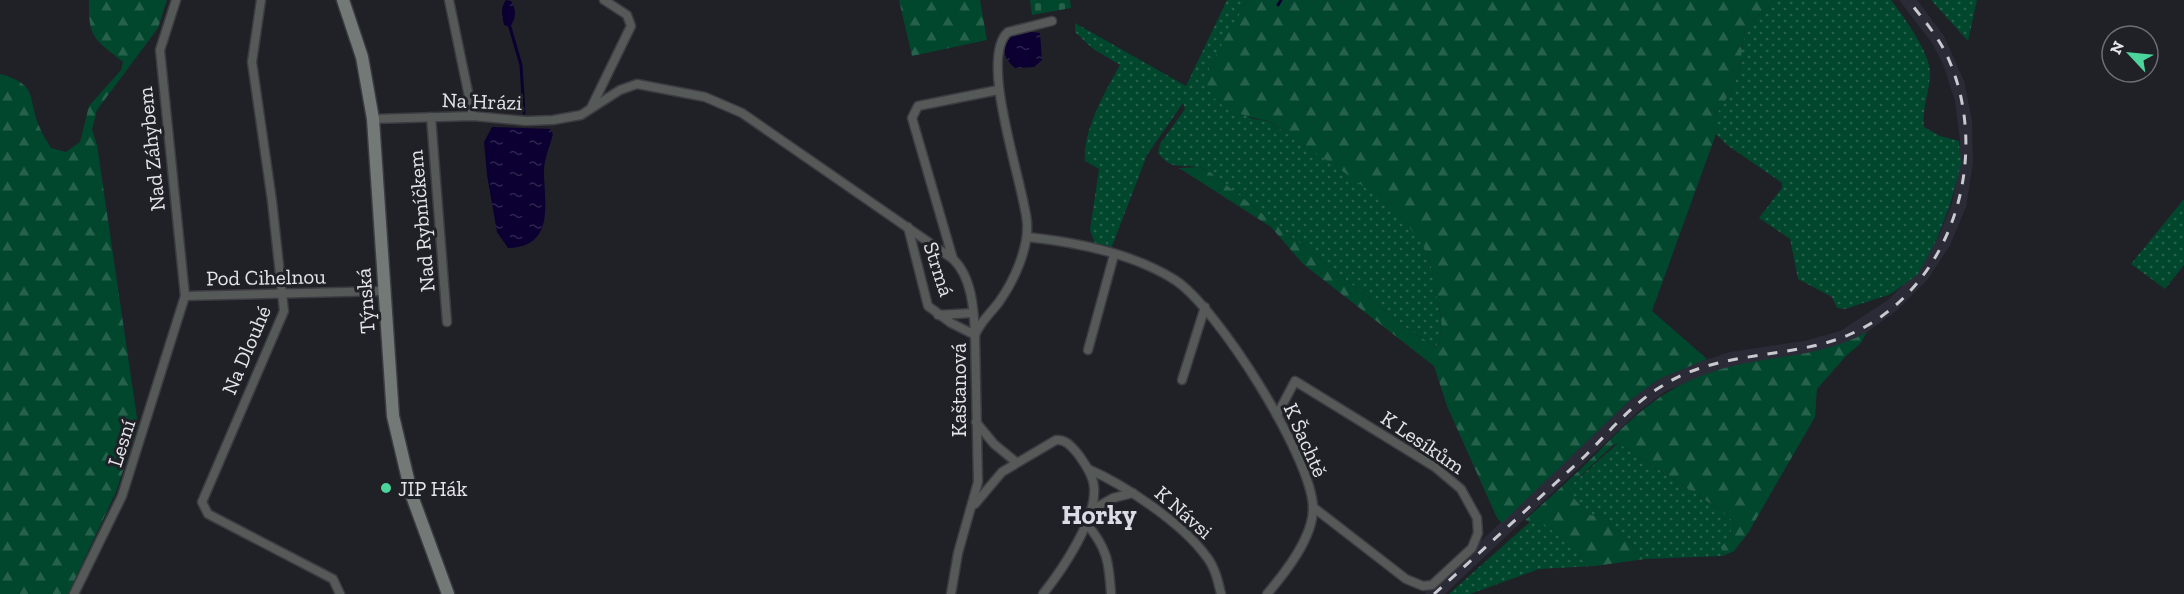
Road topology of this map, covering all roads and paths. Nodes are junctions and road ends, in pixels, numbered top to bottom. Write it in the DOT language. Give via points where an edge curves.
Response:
graph roads {
  1 [pos="176,0"];
  2 [pos="261,0"];
  3 [pos="343,0"];
  4 [pos="449,0"];
  5 [pos="604,0"];
  6 [pos="1052,21"];
  7 [pos="998,90"];
  8 [pos="589,111"];
  9 [pos="473,116"];
  10 [pos="431,117"];
  11 [pos="372,118"];
  12 [pos="908,227"];
  13 [pos="1027,237"];
  14 [pos="1114,255"];
  15 [pos="953,259"];
  16 [pos="384,291"];
  17 [pos="284,295"];
  18 [pos="185,296"];
  19 [pos="1205,307"];
  20 [pos="973,313"];
  21 [pos="938,315"];
  22 [pos="447,322"];
  23 [pos="975,335"];
  24 [pos="1088,350"];
  25 [pos="1182,380"];
  26 [pos="1277,415"];
  27 [pos="976,422"];
  28 [pos="1016,462"];
  29 [pos="1088,468"];
  30 [pos="1133,494"];
  31 [pos="1313,507"];
  32 [pos="971,508"];
  33 [pos="1090,511"];
  34 [pos="1086,523"];
  35 [pos="74,594"];
  36 [pos="340,594"];
  37 [pos="448,594"];
  38 [pos="951,594"];
  39 [pos="1043,594"];
  40 [pos="1111,594"];
  41 [pos="1221,594"];
  42 [pos="1267,594"];
  1 -- 18 [label="street, Nad Záhybem" via="160,50"];
  2 -- 17 [label="street, Na Dlouhé" via="252,62"];
  3 -- 11 [label="main road, Týnská" via="362,57"];
  4 -- 9 [label="street"];
  5 -- 8 [label="street" via="627,15 631,26"];
  6 -- 7 [label="street, Kaštanová" via="1005,34 996,59"];
  7 -- 13 [label="street, Kaštanová" via="1024,206"];
  7 -- 15 [label="street" via="918,106 912,118"];
  8 -- 9 [label="street, Na Hrázi" via="539,121"];
  8 -- 12 [label="street" via="620,90 637,84 714,100 742,113"];
  9 -- 10 [label="street, Na Hrázi"];
  10 -- 11 [label="street, Na Hrázi"];
  10 -- 22 [label="street, Nad Rybníčkem"];
  11 -- 16 [label="main road, Týnská"];
  12 -- 15 [label="street"];
  12 -- 21 [label="street, Strmá" via="925,299"];
  13 -- 14 [label="street, K Šachtě"];
  13 -- 23 [label="street, Kaštanová" via="1002,297"];
  14 -- 19 [label="street, K Šachtě" via="1175,280"];
  14 -- 24 [label="street"];
  15 -- 20 [label="street" via="965,279"];
  16 -- 17 [label="street, Pod Cihelnou"];
  16 -- 37 [label="main road, Týnská" via="399,449 416,510"];
  17 -- 18 [label="street, Pod Cihelnou"];
  17 -- 36 [label="street, Na Dlouhé" via="284,311 216,465 203,509 333,579"];
  18 -- 35 [label="street, Lesní" via="122,496"];
  19 -- 25 [label="street"];
  19 -- 26 [label="street, K Šachtě"];
  20 -- 21 [label="street"];
  20 -- 23 [label="street"];
  21 -- 23 [label="street, Strmá"];
  23 -- 27 [label="street, Kaštanová"];
  26 -- 31 [label="street, K Šachtě" via="1299,458"];
  26 -- 31 [label="street, K Lesíkům" via="1295,381 1435,467 1461,489 1477,518 1478,533 1472,548 1443,578 1423,586 1406,579"];
  27 -- 28 [label="street"];
  27 -- 32 [label="street, Kaštanová" via="978,482"];
  28 -- 29 [label="street, K Návsi" via="1052,441 1063,440"];
  28 -- 32 [label="street, K Návsi" via="997,476"];
  29 -- 30 [label="street, K Návsi"];
  29 -- 33 [label="street" via="1094,485"];
  30 -- 33 [label="street, K Návsi" via="1113,498"];
  30 -- 41 [label="street, K Návsi" via="1202,550 1215,572"];
  31 -- 42 [label="street, K Šachtě" via="1296,555"];
  32 -- 38 [label="street, Kaštanová"];
  33 -- 34 [label="street"];
  34 -- 39 [label="street"];
  34 -- 40 [label="street" via="1107,555"];
}
